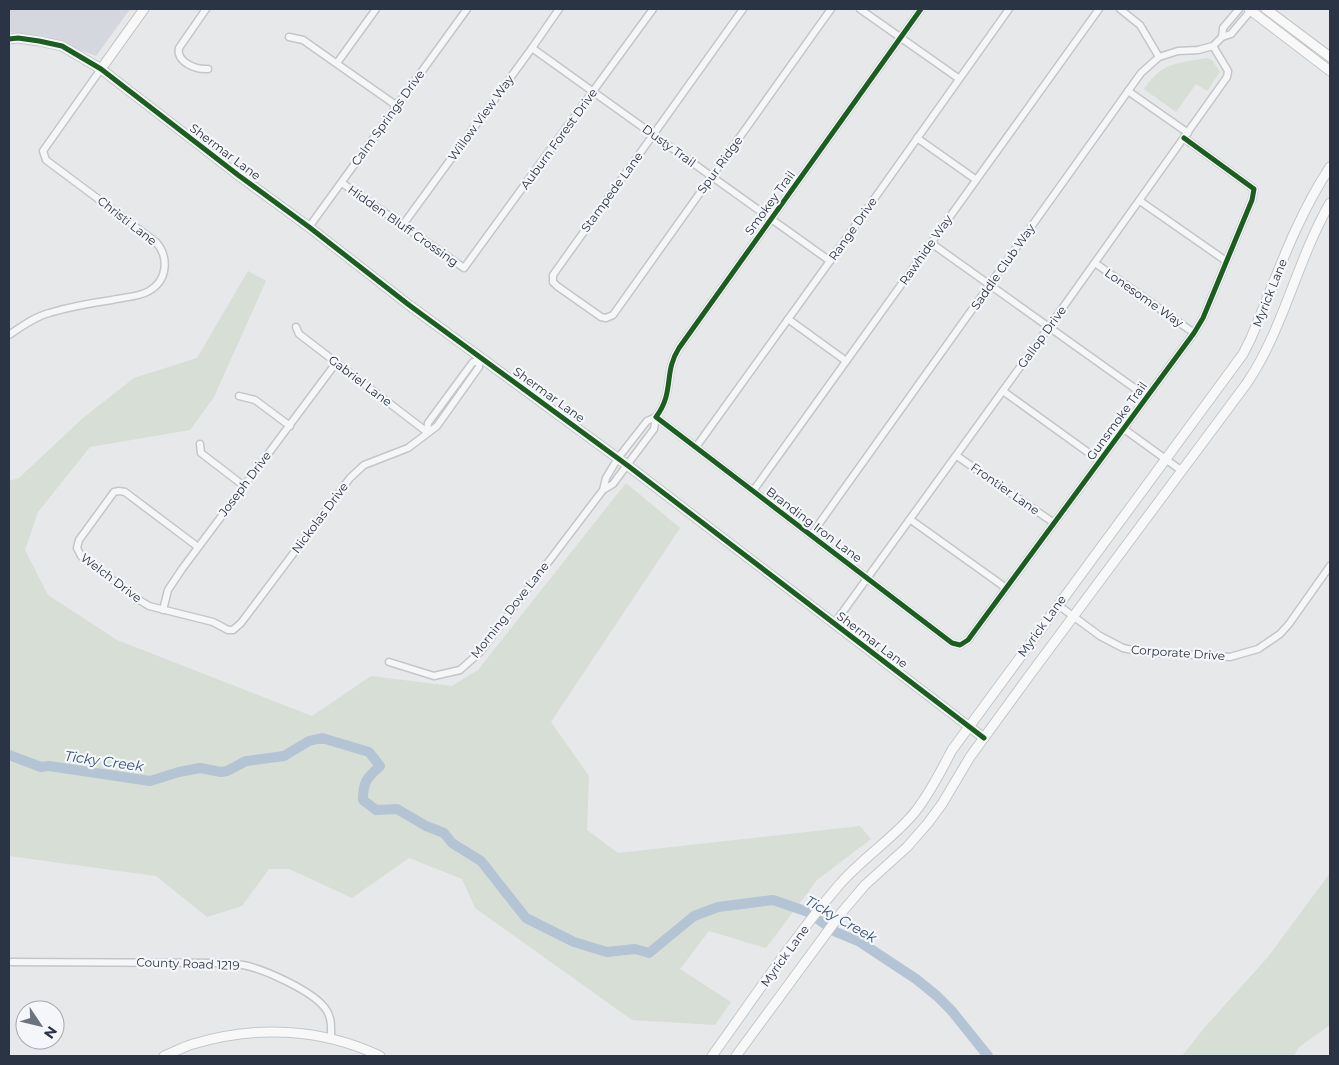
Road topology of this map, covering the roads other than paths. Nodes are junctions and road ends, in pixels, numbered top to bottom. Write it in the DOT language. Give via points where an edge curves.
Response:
graph roads {
  1 [pos="144,9"];
  2 [pos="206,9"];
  3 [pos="376,9"];
  4 [pos="467,9"];
  5 [pos="559,9"];
  6 [pos="653,9"];
  7 [pos="743,9"];
  8 [pos="831,9"];
  9 [pos="860,9"];
  10 [pos="921,9"];
  11 [pos="1009,9"];
  12 [pos="1099,9"];
  13 [pos="1120,9"];
  14 [pos="1239,9"];
  15 [pos="1251,9"];
  16 [pos="1266,9"];
  17 [pos="289,36"];
  18 [pos="1222,37"];
  19 [pos="900,38"];
  20 [pos="9,39"];
  21 [pos="1212,46"];
  22 [pos="532,48"];
  23 [pos="1159,57"];
  24 [pos="1330,57"];
  25 [pos="337,63"];
  26 [pos="102,69"];
  27 [pos="208,69"];
  28 [pos="1330,71"];
  29 [pos="958,78"];
  30 [pos="1128,91"];
  31 [pos="593,92"];
  32 [pos="397,106"];
  33 [pos="653,134"];
  34 [pos="1186,136"];
  35 [pos="917,138"];
  36 [pos="1330,168"];
  37 [pos="711,177"];
  38 [pos="975,179"];
  39 [pos="342,183"];
  40 [pos="1140,201"];
  41 [pos="1330,203"];
  42 [pos="771,219"];
  43 [pos="402,226"];
  44 [pos="308,227"];
  45 [pos="931,243"];
  46 [pos="830,261"];
  47 [pos="1226,261"];
  48 [pos="1095,264"];
  49 [pos="464,268"];
  50 [pos="990,285"];
  51 [pos="606,318"];
  52 [pos="788,319"];
  53 [pos="296,327"];
  54 [pos="1049,327"];
  55 [pos="1194,333"];
  56 [pos="9,335"];
  57 [pos="480,360"];
  58 [pos="846,361"];
  59 [pos="336,363"];
  60 [pos="1003,391"];
  61 [pos="239,396"];
  62 [pos="1147,397"];
  63 [pos="656,417"];
  64 [pos="290,426"];
  65 [pos="1124,429"];
  66 [pos="427,432"];
  67 [pos="200,444"];
  68 [pos="696,447"];
  69 [pos="957,456"];
  70 [pos="618,458"];
  71 [pos="1166,459"];
  72 [pos="1100,461"];
  73 [pos="627,465"];
  74 [pos="1182,471"];
  75 [pos="244,486"];
  76 [pos="603,490"];
  77 [pos="753,491"];
  78 [pos="911,520"];
  79 [pos="1054,523"];
  80 [pos="811,535"];
  81 [pos="198,547"];
  82 [pos="1330,566"];
  83 [pos="868,579"];
  84 [pos="1006,588"];
  85 [pos="1058,605"];
  86 [pos="163,610"];
  87 [pos="1073,616"];
  88 [pos="834,624"];
  89 [pos="234,630"];
  90 [pos="960,645"];
  91 [pos="389,662"];
  92 [pos="969,727"];
  93 [pos="984,738"];
  94 [pos="9,962"];
  95 [pos="331,1038"];
  96 [pos="164,1056"];
  97 [pos="380,1056"];
  98 [pos="712,1056"];
  99 [pos="736,1056"];
  1 -- 26 [label="street"];
  2 -- 27 [label="street" via="178,52 191,66"];
  3 -- 25 [label="street"];
  4 -- 32 [label="street, Calm Springs Drive"];
  5 -- 22 [label="street, Willow View Way"];
  6 -- 31 [label="street, Auburn Forest Drive"];
  7 -- 33 [label="street, Stampede Lane"];
  8 -- 37 [label="street, Spur Ridge"];
  9 -- 19 [label="street"];
  10 -- 19 [label="street, Smokey Trail"];
  11 -- 29 [label="street, Range Drive"];
  12 -- 38 [label="street, Rawhide Way"];
  13 -- 23 [label="street" via="1140,25"];
  14 -- 18 [label="street" via="1224,28"];
  15 -- 18 [label="street" via="1231,34"];
  15 -- 28 [label="street"];
  16 -- 24 [label="street"];
  17 -- 25 [label="street" via="303,40"];
  18 -- 21 [label="street"];
  19 -- 29 [label="street"];
  19 -- 42 [label="street, Smokey Trail"];
  20 -- 26 [label="street, Shermar Lane" via="62,46"];
  21 -- 23 [label="street, Saddle Club Way"];
  21 -- 34 [label="street, Gallop Drive" via="1228,71 1227,77"];
  22 -- 31 [label="street, Dusty Trail"];
  22 -- 43 [label="street, Willow View Way"];
  23 -- 30 [label="street, Saddle Club Way" via="1141,72"];
  25 -- 32 [label="street"];
  26 -- 44 [label="street, Shermar Lane"];
  26 -- 56 [label="street, Christi Lane" via="43,151 46,160 156,242 164,253 166,266 162,278 148,292 47,313"];
  29 -- 35 [label="street, Range Drive"];
  30 -- 34 [label="street"];
  30 -- 50 [label="street, Saddle Club Way"];
  31 -- 33 [label="street, Dusty Trail"];
  31 -- 49 [label="street, Auburn Forest Drive"];
  32 -- 39 [label="street, Calm Springs Drive"];
  33 -- 37 [label="street, Dusty Trail"];
  33 -- 51 [label="street, Stampede Lane" via="552,278 556,286"];
  34 -- 40 [label="street, Gallop Drive"];
  34 -- 47 [label="street, Gunsmoke Trail" via="1254,189"];
  35 -- 38 [label="street"];
  35 -- 46 [label="street, Range Drive"];
  36 -- 71 [label="street, Myrick Lane" via="1299,223 1247,347"];
  37 -- 42 [label="street, Dusty Trail"];
  37 -- 51 [label="street, Spur Ridge" via="613,315"];
  38 -- 45 [label="street, Rawhide Way"];
  39 -- 43 [label="street, Hidden Bluff Crossing"];
  39 -- 44 [label="street, Calm Springs Drive"];
  40 -- 47 [label="street"];
  40 -- 48 [label="street, Gallop Drive"];
  41 -- 74 [label="street, Myrick Lane" via="1263,357"];
  42 -- 46 [label="street, Dusty Trail"];
  42 -- 63 [label="street, Smokey Trail" via="675,354 668,398"];
  43 -- 49 [label="street, Hidden Bluff Crossing"];
  44 -- 57 [label="street, Shermar Lane"];
  45 -- 50 [label="street"];
  45 -- 58 [label="street, Rawhide Way"];
  46 -- 52 [label="street, Range Drive"];
  47 -- 55 [label="street, Gunsmoke Trail"];
  48 -- 54 [label="street, Gallop Drive"];
  48 -- 55 [label="street, Lonesome Way"];
  50 -- 54 [label="street"];
  50 -- 80 [label="street, Saddle Club Way"];
  52 -- 58 [label="street"];
  52 -- 68 [label="street, Range Drive"];
  53 -- 59 [label="street, Gabriel Lane" via="299,334"];
  54 -- 60 [label="street, Gallop Drive"];
  54 -- 62 [label="street"];
  55 -- 62 [label="street, Gunsmoke Trail"];
  57 -- 66 [label="street, Nickolas Drive" via="473,362 428,422"];
  57 -- 70 [label="street, Shermar Lane"];
  58 -- 77 [label="street, Rawhide Way"];
  59 -- 64 [label="street, Joseph Drive"];
  59 -- 66 [label="street, Gabriel Lane"];
  60 -- 69 [label="street, Gallop Drive"];
  60 -- 72 [label="street"];
  61 -- 64 [label="street" via="255,400"];
  62 -- 65 [label="street, Gunsmoke Trail"];
  63 -- 68 [label="street, Branding Iron Lane"];
  63 -- 70 [label="street, Smokey Trail" via="646,421"];
  63 -- 73 [label="street, Smokey Trail" via="654,429"];
  64 -- 75 [label="street, Joseph Drive"];
  65 -- 71 [label="street"];
  65 -- 72 [label="street, Gunsmoke Trail"];
  66 -- 89 [label="street, Nickolas Drive" via="408,448 364,465 350,478"];
  67 -- 75 [label="street" via="201,454"];
  68 -- 77 [label="street, Branding Iron Lane"];
  69 -- 78 [label="street, Gallop Drive"];
  69 -- 79 [label="street, Frontier Lane"];
  70 -- 73 [label="street, Shermar Lane"];
  70 -- 76 [label="street, Morning Dove Lane"];
  71 -- 74 [label="street"];
  71 -- 85 [label="street, Myrick Lane"];
  72 -- 79 [label="street, Gunsmoke Trail"];
  73 -- 76 [label="street, Morning Dove Lane" via="613,484"];
  73 -- 88 [label="street, Shermar Lane"];
  74 -- 87 [label="street, Myrick Lane"];
  75 -- 81 [label="street, Joseph Drive"];
  76 -- 91 [label="street, Morning Dove Lane" via="480,652 460,670 434,676"];
  77 -- 80 [label="street, Branding Iron Lane"];
  78 -- 83 [label="street, Gallop Drive"];
  78 -- 84 [label="street"];
  79 -- 84 [label="street, Gunsmoke Trail"];
  80 -- 83 [label="street, Branding Iron Lane"];
  81 -- 86 [label="street, Joseph Drive" via="168,590"];
  81 -- 86 [label="street, Welch Drive" via="125,492 119,491 114,492 79,540 76,548 81,556 136,598"];
  82 -- 87 [label="street, Corporate Drive" via="1280,634 1264,646 1237,656 1136,652 1107,641"];
  83 -- 88 [label="street, Gallop Drive"];
  83 -- 90 [label="street, Branding Iron Lane" via="952,643"];
  84 -- 90 [label="street, Gunsmoke Trail" via="968,640"];
  85 -- 87 [label="street, Corporate Drive"];
  85 -- 92 [label="street, Myrick Lane"];
  86 -- 89 [label="street, Welch Drive"];
  87 -- 93 [label="street, Myrick Lane"];
  88 -- 92 [label="street, Shermar Lane"];
  92 -- 93 [label="street, Shermar Lane"];
  92 -- 98 [label="street, Myrick Lane" via="915,812 826,900"];
  93 -- 99 [label="street, Myrick Lane" via="928,823 842,912"];
  94 -- 95 [label="street, County Road 1219" via="243,965 264,971 313,997 326,1010 331,1022"];
  95 -- 96 [label="street" via="275,1032 229,1035 191,1044"];
  95 -- 97 [label="street"];
}
